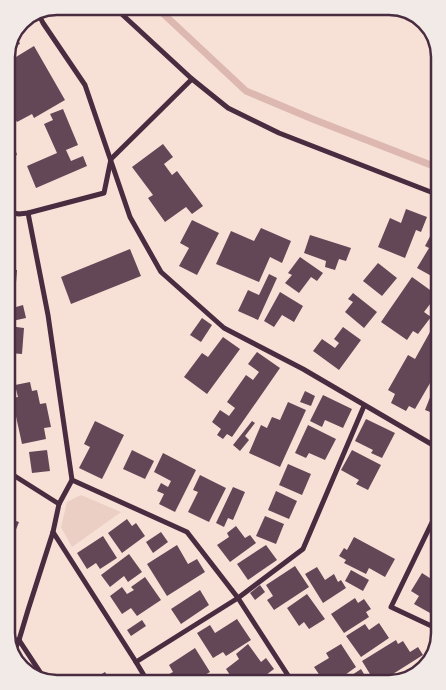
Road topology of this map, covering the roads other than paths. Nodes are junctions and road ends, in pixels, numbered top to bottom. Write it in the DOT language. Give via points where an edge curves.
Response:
graph roads {
  1 [pos="123,15"];
  2 [pos="41,18"];
  3 [pos="192,79"];
  4 [pos="111,159"];
  5 [pos="431,192"];
  6 [pos="15,213"];
  7 [pos="28,213"];
  8 [pos="364,406"];
  9 [pos="431,444"];
  10 [pos="15,476"];
  11 [pos="72,480"];
  12 [pos="59,504"];
  13 [pos="431,522"];
  14 [pos="53,532"];
  15 [pos="238,598"];
  16 [pos="431,626"];
  17 [pos="16,640"];
  18 [pos="19,640"];
  19 [pos="17,645"];
  20 [pos="136,662"];
  21 [pos="39,671"];
  22 [pos="144,675"];
  23 [pos="288,675"];
  1 -- 3 [label="street"];
  2 -- 4 [label="street" via="85,85"];
  3 -- 4 [label="street"];
  3 -- 5 [label="street" via="228,108 279,133"];
  4 -- 7 [label="street" via="104,193"];
  4 -- 8 [label="street" via="130,216 160,272 224,328 303,369"];
  6 -- 7 [label="street"];
  7 -- 11 [label="street" via="48,315"];
  8 -- 9 [label="street"];
  8 -- 15 [label="street" via="303,549"];
  10 -- 12 [label="street"];
  11 -- 12 [label="street"];
  11 -- 15 [label="street" via="187,532"];
  12 -- 14 [label="street"];
  13 -- 16 [label="street" via="390,607"];
  14 -- 18 [label="street"];
  14 -- 20 [label="street"];
  15 -- 20 [label="street"];
  15 -- 23 [label="street"];
  17 -- 18 [label="street"];
  18 -- 19 [label="street"];
  18 -- 21 [label="street"];
  20 -- 22 [label="street"];
}
